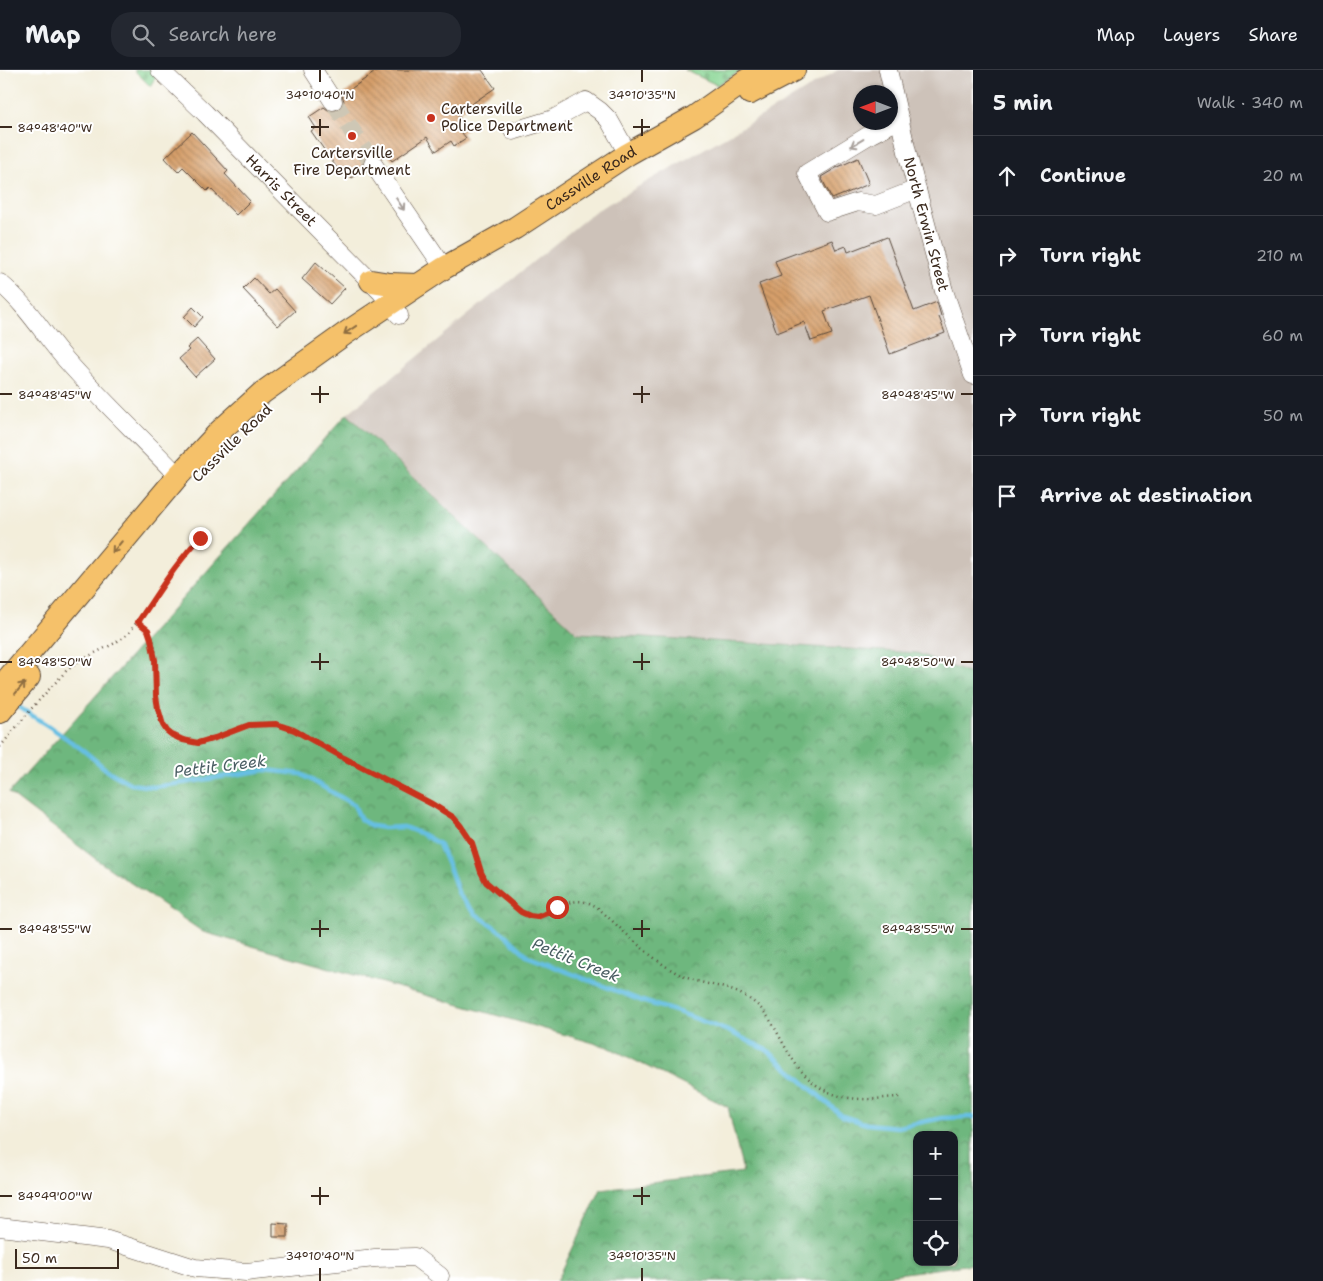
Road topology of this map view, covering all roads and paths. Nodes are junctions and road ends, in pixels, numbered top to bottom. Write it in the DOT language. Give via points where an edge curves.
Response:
graph roads {
  1 [pos="160,70"];
  2 [pos="313,70"];
  3 [pos="764,70"];
  4 [pos="794,70"];
  5 [pos="888,70"];
  6 [pos="177,77"];
  7 [pos="333,101"];
  8 [pos="694,117"];
  9 [pos="900,119"];
  10 [pos="513,131"];
  11 [pos="628,154"];
  12 [pos="373,164"];
  13 [pos="917,189"];
  14 [pos="515,228"];
  15 [pos="444,268"];
  16 [pos="370,281"];
  17 [pos="0,283"];
  18 [pos="418,285"];
  19 [pos="395,309"];
  20 [pos="973,375"];
  21 [pos="178,476"];
  22 [pos="200,538"];
  23 [pos="138,622"];
  24 [pos="34,659"];
  25 [pos="0,688"];
  26 [pos="0,712"];
  27 [pos="0,747"];
  28 [pos="900,1096"];
  29 [pos="0,1226"];
  30 [pos="440,1276"];
  1 -- 6 [label="street, Harris Street"];
  2 -- 7 [label="street"];
  3 -- 8 [label="main road, Cassville Road"];
  4 -- 8 [label="main road, Cassville Road"];
  5 -- 9 [label="street, North Erwin Street"];
  6 -- 16 [label="street, Harris Street" via="205,113"];
  8 -- 11 [label="main road, Cassville Road"];
  9 -- 13 [label="street, North Erwin Street"];
  9 -- 13 [label="street, one-way" via="807,173 827,212 858,202 876,205"];
  10 -- 11 [label="street" via="553,119 586,101 609,120"];
  11 -- 14 [label="main road, Cassville Road"];
  12 -- 15 [label="street, one-way"];
  13 -- 20 [label="street, North Erwin Street" via="944,291"];
  14 -- 15 [label="main road, Cassville Road"];
  14 -- 19 [label="main road, Cassville Road" via="452,279"];
  15 -- 18 [label="main road, Cassville Road"];
  16 -- 18 [label="main road"];
  16 -- 19 [label="street, Harris Street"];
  17 -- 21 [label="street" via="86,382"];
  18 -- 19 [label="main road, Cassville Road"];
  19 -- 21 [label="main road, Cassville Road, one-way" via="338,338 262,392"];
  19 -- 24 [label="main road, Cassville Road" via="234,438"];
  21 -- 24 [label="main road, Cassville Road, one-way"];
  22 -- 23 [label="path" via="172,571"];
  23 -- 27 [label="path" via="122,639 67,670"];
  23 -- 28 [label="path" via="148,630 151,639 158,708 163,725 172,735 198,743 249,725 276,724 294,730 453,817 472,843 486,882 526,914 537,917 571,902 589,903 672,970 740,993 756,1004 768,1016 795,1062 825,1091 863,1099"];
  24 -- 25 [label="main road, Cassville Road"];
  26 -- 24 [label="main road, Cassville Road, one-way"];
  29 -- 30 [label="street" via="108,1240 195,1268 246,1272 414,1257"];
}
